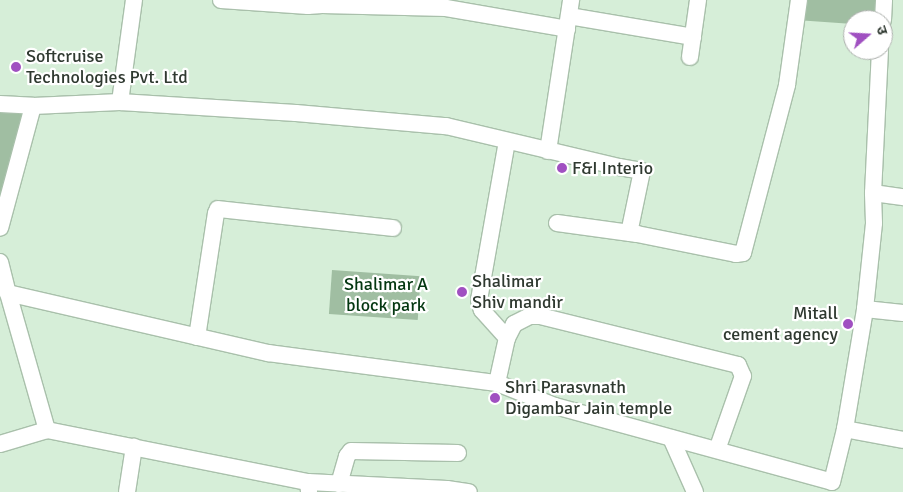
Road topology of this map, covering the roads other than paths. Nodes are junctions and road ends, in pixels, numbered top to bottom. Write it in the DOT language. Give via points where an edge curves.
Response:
graph roads {
  1 [pos="134,0"];
  2 [pos="221,0"];
  3 [pos="698,0"];
  4 [pos="799,0"];
  5 [pos="322,3"];
  6 [pos="446,4"];
  7 [pos="569,15"];
  8 [pos="693,37"];
  9 [pos="690,57"];
  10 [pos="879,60"];
  11 [pos="120,102"];
  12 [pos="0,104"];
  13 [pos="33,106"];
  14 [pos="507,142"];
  15 [pos="548,151"];
  16 [pos="872,193"];
  17 [pos="903,197"];
  18 [pos="557,223"];
  19 [pos="0,228"];
  20 [pos="393,228"];
  21 [pos="630,233"];
  22 [pos="0,262"];
  23 [pos="5,287"];
  24 [pos="865,309"];
  25 [pos="903,313"];
  26 [pos="198,337"];
  27 [pos="506,338"];
  28 [pos="496,383"];
  29 [pos="845,429"];
  30 [pos="47,430"];
  31 [pos="670,438"];
  32 [pos="903,440"];
  33 [pos="0,444"];
  34 [pos="134,447"];
  35 [pos="717,450"];
  36 [pos="458,453"];
  37 [pos="339,484"];
  38 [pos="309,487"];
  39 [pos="832,487"];
  40 [pos="127,492"];
  41 [pos="468,492"];
  42 [pos="695,492"];
  1 -- 11 [label="street"];
  2 -- 5 [label="street"];
  3 -- 8 [label="street"];
  4 -- 21 [label="street" via="787,85 745,251 736,254"];
  5 -- 6 [label="street"];
  6 -- 7 [label="street"];
  7 -- 8 [label="street"];
  7 -- 15 [label="street"];
  8 -- 9 [label="street"];
  10 -- 16 [label="street"];
  11 -- 13 [label="street"];
  11 -- 14 [label="street" via="446,126"];
  12 -- 13 [label="street"];
  13 -- 19 [label="street"];
  14 -- 15 [label="street"];
  14 -- 27 [label="street" via="479,300 482,310"];
  15 -- 21 [label="street" via="642,171"];
  16 -- 17 [label="street"];
  16 -- 24 [label="street" via="874,223"];
  18 -- 21 [label="street"];
  20 -- 26 [label="street" via="218,210"];
  22 -- 23 [label="street"];
  23 -- 26 [label="street"];
  23 -- 30 [label="street"];
  24 -- 25 [label="street"];
  24 -- 29 [label="street"];
  26 -- 28 [label="street" via="268,354"];
  27 -- 28 [label="street"];
  27 -- 35 [label="street" via="514,324 530,316 540,316 738,366 743,376"];
  28 -- 31 [label="street" via="555,406"];
  29 -- 32 [label="street"];
  29 -- 39 [label="street"];
  30 -- 33 [label="street"];
  30 -- 34 [label="street"];
  31 -- 35 [label="street"];
  31 -- 42 [label="street"];
  34 -- 38 [label="street"];
  34 -- 40 [label="street"];
  35 -- 39 [label="street"];
  36 -- 37 [label="street" via="351,451"];
  37 -- 38 [label="street"];
  37 -- 41 [label="street" via="447,488"];
}
